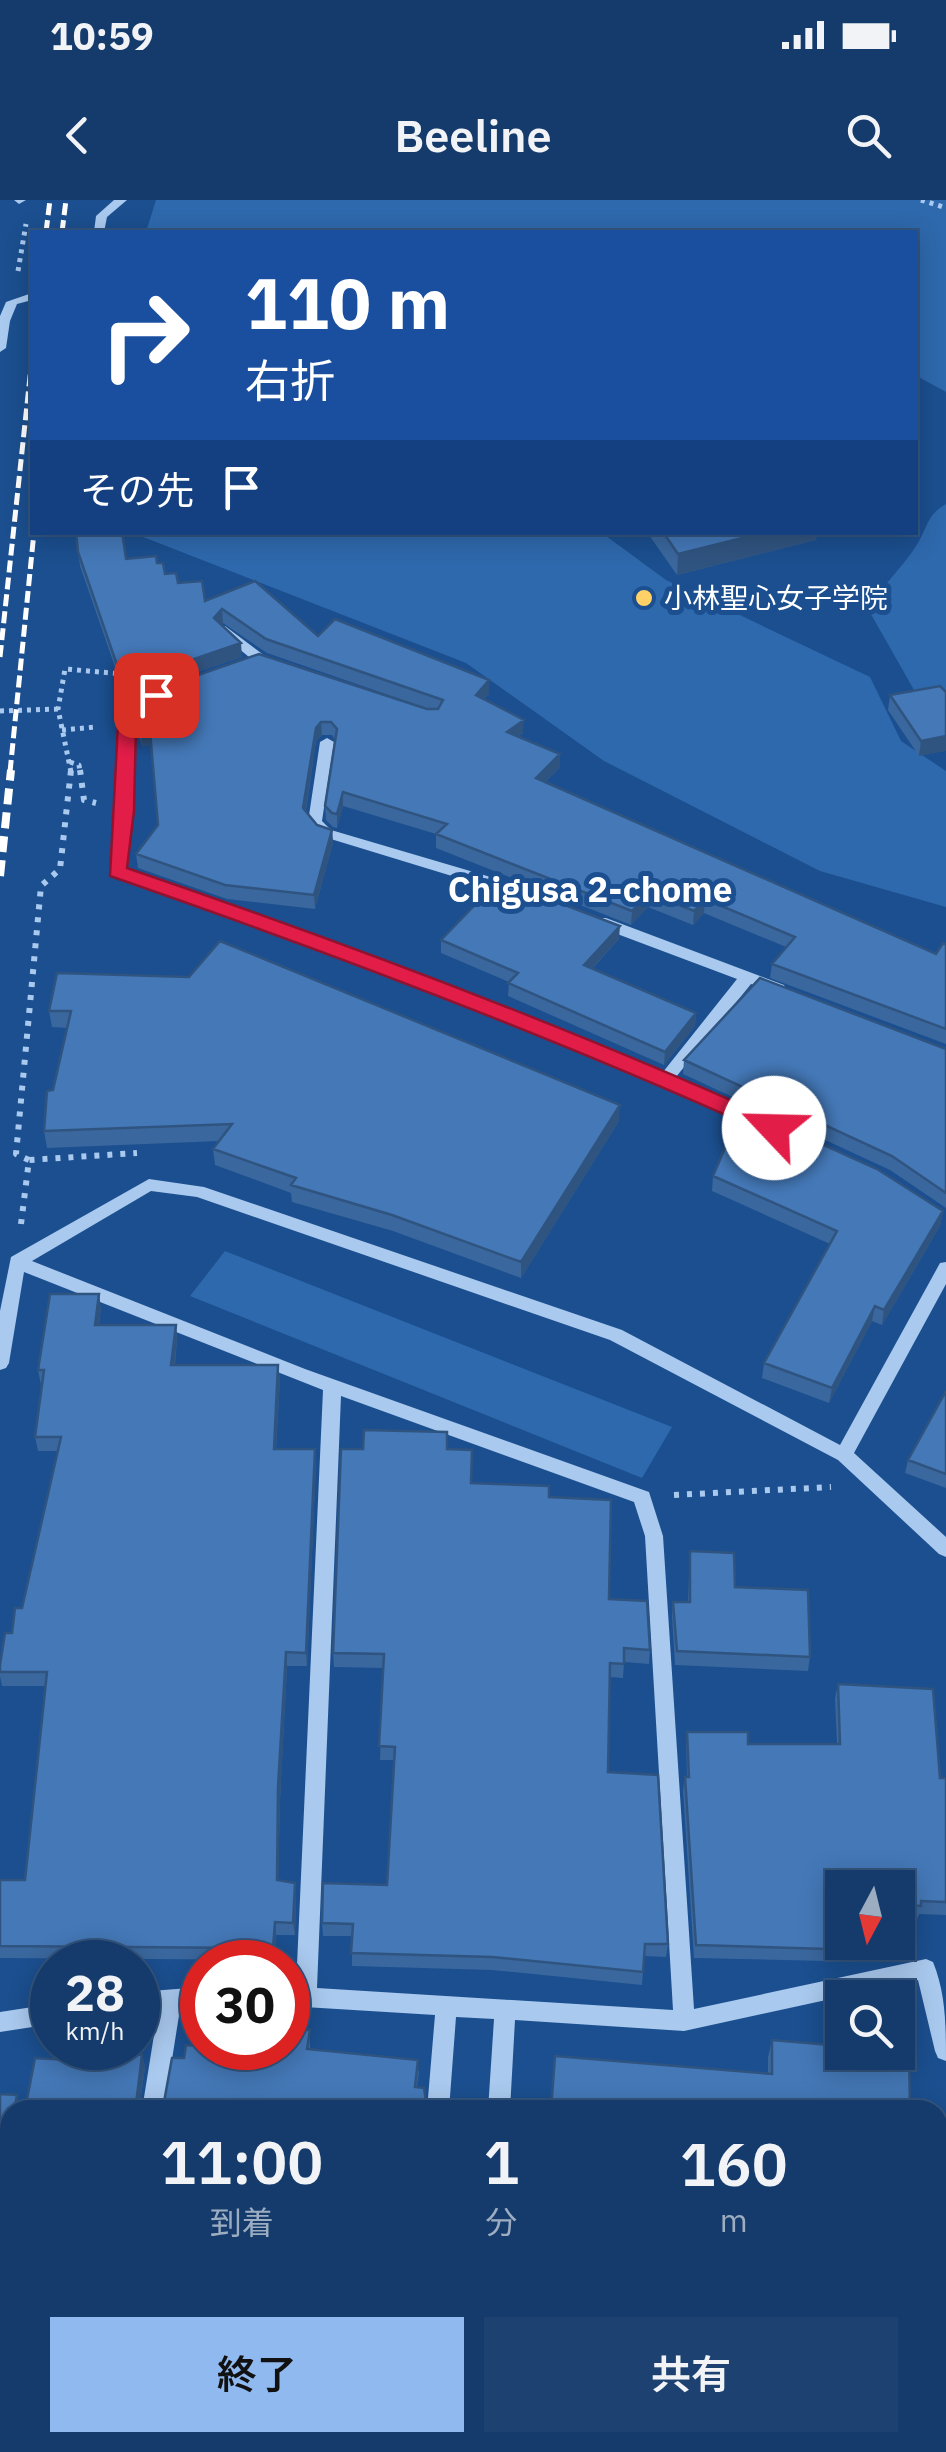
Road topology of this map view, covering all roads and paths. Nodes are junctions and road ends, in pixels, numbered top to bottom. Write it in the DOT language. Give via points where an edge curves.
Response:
graph roads {
  1 [pos="20,200"];
  2 [pos="121,200"];
  3 [pos="922,200"];
  4 [pos="946,208"];
  5 [pos="99,230"];
  6 [pos="30,298"];
  7 [pos="12,302"];
  8 [pos="0,348"];
  9 [pos="225,630"];
  10 [pos="260,659"];
  11 [pos="243,665"];
  12 [pos="294,670"];
  13 [pos="173,689"];
  14 [pos="156,695"];
  15 [pos="0,711"];
  16 [pos="58,713"];
  17 [pos="327,742"];
  18 [pos="526,894"];
  19 [pos="582,915"];
  20 [pos="748,977"];
  21 [pos="802,998"];
  22 [pos="666,1079"];
  23 [pos="774,1128"];
  24 [pos="29,1160"];
  25 [pos="149,1185"];
  26 [pos="17,1262"];
  27 [pos="946,1268"];
  28 [pos="0,1363"];
  29 [pos="332,1386"];
  30 [pos="844,1455"];
  31 [pos="877,1484"];
  32 [pos="642,1497"];
  33 [pos="946,1550"];
  34 [pos="300,1940"];
  35 [pos="310,1997"];
  36 [pos="171,1998"];
  37 [pos="180,1998"];
  38 [pos="160,1999"];
  39 [pos="446,2007"];
  40 [pos="504,2011"];
  41 [pos="30,2017"];
  42 [pos="684,2021"];
  43 [pos="0,2022"];
  44 [pos="946,2051"];
  45 [pos="155,2100"];
  46 [pos="439,2100"];
  47 [pos="500,2100"];
  1 -- 7 [label="path" via="28,208"];
  2 -- 5 [label="street" via="102,216"];
  3 -- 4 [label="path"];
  6 -- 7 [label="street"];
  7 -- 8 [label="street"];
  9 -- 10 [label="street"];
  10 -- 11 [label="street"];
  10 -- 12 [label="street"];
  13 -- 14 [label="street"];
  14 -- 16 [label="path" via="135,674 65,669"];
  14 -- 22 [label="street" via="127,724 117,871 332,946"];
  15 -- 16 [label="path"];
  16 -- 24 [label="path" via="71,772 60,868 42,886 16,1154"];
  17 -- 18 [label="street" via="315,822 326,834"];
  19 -- 20 [label="street"];
  20 -- 21 [label="street"];
  20 -- 22 [label="street"];
  22 -- 23 [label="street"];
  24 -- 25 [label="path" via="140,1153"];
  24 -- 26 [label="path"];
  25 -- 26 [label="street"];
  25 -- 30 [label="street" via="198,1191 616,1335"];
  26 -- 28 [label="street"];
  26 -- 29 [label="street"];
  27 -- 30 [label="street"];
  29 -- 32 [label="street"];
  29 -- 34 [label="street"];
  30 -- 31 [label="street"];
  31 -- 32 [label="path"];
  31 -- 33 [label="street"];
  32 -- 42 [label="street" via="654,1536"];
  35 -- 39 [label="street"];
  36 -- 37 [label="street"];
  36 -- 38 [label="street"];
  36 -- 45 [label="street"];
  39 -- 40 [label="street"];
  39 -- 46 [label="street"];
  40 -- 42 [label="street"];
  40 -- 47 [label="street"];
  41 -- 43 [label="street"];
  42 -- 44 [label="street" via="926,1969"];
}
